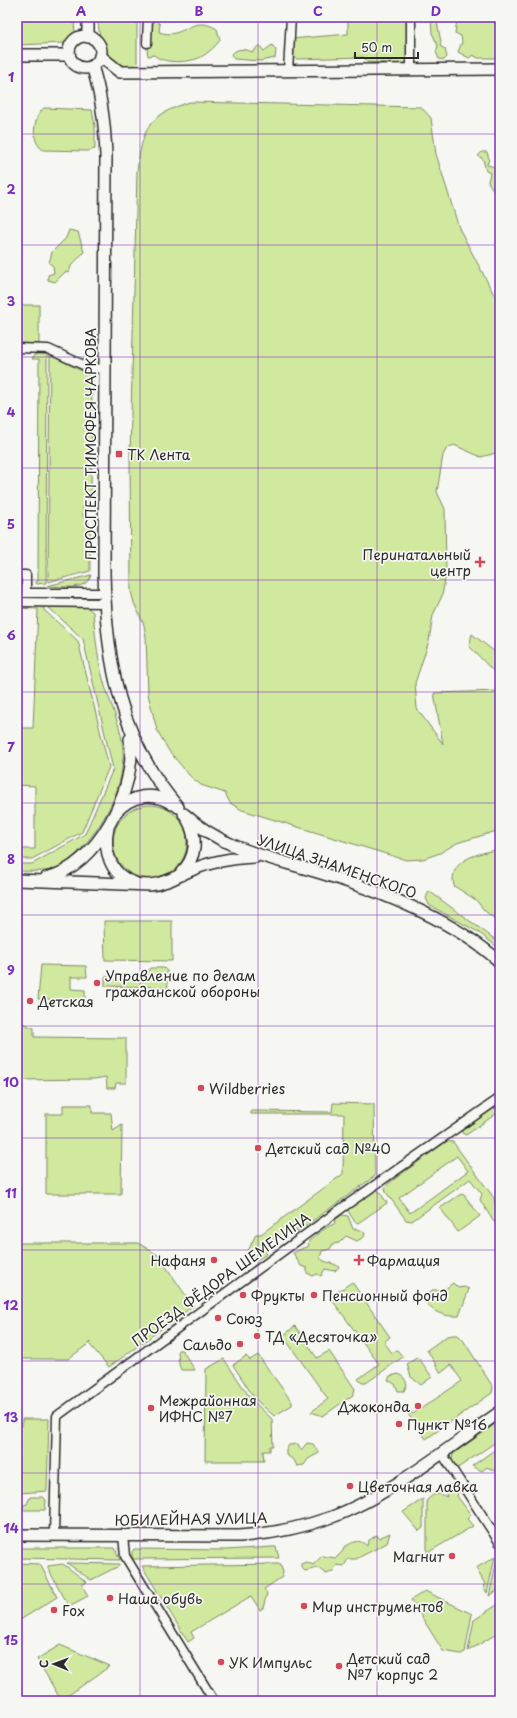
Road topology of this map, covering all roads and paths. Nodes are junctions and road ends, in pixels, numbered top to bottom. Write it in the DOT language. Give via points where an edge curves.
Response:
graph roads {
  1 [pos="88,17"];
  2 [pos="148,17"];
  3 [pos="291,17"];
  4 [pos="411,17"];
  5 [pos="88,37"];
  6 [pos="147,43"];
  7 [pos="17,55"];
  8 [pos="69,55"];
  9 [pos="100,56"];
  10 [pos="92,66"];
  11 [pos="411,68"];
  12 [pos="500,69"];
  13 [pos="288,71"];
  14 [pos="17,348"];
  15 [pos="106,369"];
  16 [pos="17,575"];
  17 [pos="17,593"];
  18 [pos="26,593"];
  19 [pos="105,598"];
  20 [pos="17,602"];
  21 [pos="127,723"];
  22 [pos="181,810"];
  23 [pos="114,815"];
  24 [pos="108,825"];
  25 [pos="264,857"];
  26 [pos="174,878"];
  27 [pos="17,880"];
  28 [pos="29,880"];
  29 [pos="144,886"];
  30 [pos="500,962"];
  31 [pos="500,1098"];
  32 [pos="500,1412"];
  33 [pos="441,1452"];
  34 [pos="17,1535"];
  35 [pos="54,1535"];
  36 [pos="123,1536"];
  37 [pos="500,1543"];
  38 [pos="500,1697"];
  39 [pos="214,1701"];
  40 [pos="493,1701"];
  1 -- 5 [label="main road"];
  2 -- 6 [label="street"];
  3 -- 13 [label="street"];
  4 -- 11 [label="street"];
  5 -- 8 [label="main road" via="74,41"];
  5 -- 9 [label="main road" via="98,44"];
  7 -- 8 [label="main road"];
  8 -- 10 [label="main road" via="78,66"];
  9 -- 10 [label="main road"];
  9 -- 13 [label="main road" via="120,72"];
  10 -- 15 [label="main road, ПРОСПЕКТ ТИМОФЕЯ ЧАРКОВА" via="99,86 105,131"];
  11 -- 12 [label="main road"];
  11 -- 13 [label="main road"];
  14 -- 15 [label="street" via="48,349 90,368"];
  15 -- 19 [label="main road, ПРОСПЕКТ ТИМОФЕЯ ЧАРКОВА"];
  16 -- 18 [label="street" via="26,575"];
  17 -- 18 [label="street"];
  18 -- 19 [label="street"];
  19 -- 20 [label="street"];
  19 -- 21 [label="main road, ПРОСПЕКТ ТИМОФЕЯ ЧАРКОВА" via="112,664"];
  21 -- 22 [label="main road, ПРОСПЕКТ ТИМОФЕЯ ЧАРКОВА" via="148,768"];
  21 -- 23 [label="main road" via="131,746 130,771"];
  22 -- 23 [label="main road" via="167,800 149,796 122,805"];
  22 -- 25 [label="main road, УЛИЦА ЗНАМЕНСКОГО" via="227,844"];
  22 -- 26 [label="main road" via="194,833 194,853 187,867"];
  23 -- 24 [label="main road"];
  24 -- 28 [label="main road" via="88,852 68,869 51,877"];
  24 -- 29 [label="main road" via="106,846 112,866 124,878"];
  25 -- 26 [label="main road" via="222,860"];
  25 -- 30 [label="main road, УЛИЦА ЗНАМЕНСКОГО" via="305,868 400,902 472,940"];
  26 -- 29 [label="main road" via="158,885"];
  27 -- 28 [label="main road"];
  28 -- 29 [label="main road"];
  31 -- 35 [label="street, ПРОЕЗД ФЁДОРА ШЕМЕЛИНА" via="342,1208 57,1416"];
  32 -- 33 [label="main road, ЮБИЛЕЙНАЯ УЛИЦА"];
  33 -- 36 [label="main road, ЮБИЛЕЙНАЯ УЛИЦА" via="393,1486 365,1502 333,1517 293,1529 239,1536"];
  33 -- 37 [label="street"];
  34 -- 35 [label="main road, ЮБИЛЕЙНАЯ УЛИЦА"];
  35 -- 36 [label="main road, ЮБИЛЕЙНАЯ УЛИЦА"];
  36 -- 39 [label="street" via="125,1556"];
  38 -- 40 [label="street"];
}
